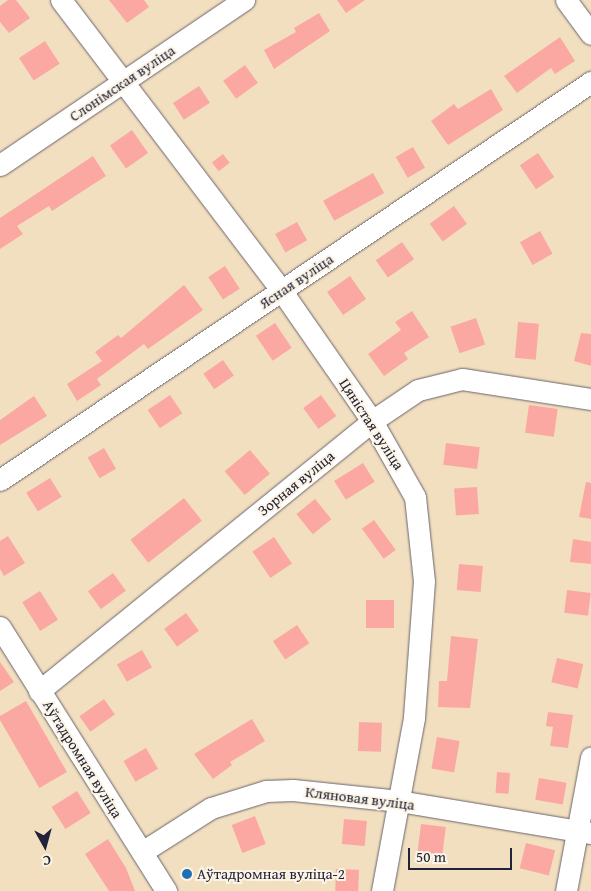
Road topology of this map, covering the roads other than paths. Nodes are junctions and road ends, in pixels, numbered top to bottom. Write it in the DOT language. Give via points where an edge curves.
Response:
graph roads {
  1 [pos="61,0"];
  2 [pos="244,0"];
  3 [pos="566,0"];
  4 [pos="591,34"];
  5 [pos="124,82"];
  6 [pos="591,82"];
  7 [pos="0,165"];
  8 [pos="281,290"];
  9 [pos="591,399"];
  10 [pos="372,421"];
  11 [pos="0,480"];
  12 [pos="0,627"];
  13 [pos="39,690"];
  14 [pos="591,757"];
  15 [pos="399,801"];
  16 [pos="584,832"];
  17 [pos="142,852"];
  18 [pos="166,891"];
  19 [pos="382,891"];
  20 [pos="566,891"];
  1 -- 5 [label="street, Цяністая вуліца"];
  2 -- 5 [label="street, Слонімская вуліца"];
  3 -- 4 [label="street"];
  5 -- 7 [label="street, Слонімская вуліца"];
  5 -- 8 [label="street, Цяністая вуліца"];
  6 -- 8 [label="street, Ясная вуліца"];
  8 -- 10 [label="street, Цяністая вуліца"];
  8 -- 11 [label="street, Ясная вуліца"];
  9 -- 10 [label="street, Зорная вуліца" via="462,379 418,390"];
  10 -- 13 [label="street, Зорная вуліца"];
  10 -- 15 [label="street, Цяністая вуліца" via="415,496 422,546 424,581 414,718"];
  12 -- 13 [label="street, Аўтадромная вуліца"];
  13 -- 17 [label="street, Аўтадромная вуліца"];
  14 -- 16 [label="street"];
  15 -- 16 [label="street, Кляновая вуліца"];
  15 -- 17 [label="street, Кляновая вуліца" via="293,790 266,792 211,808"];
  15 -- 19 [label="street, Цяністая вуліца"];
  16 -- 20 [label="street"];
  17 -- 18 [label="street, Аўтадромная вуліца"];
}
